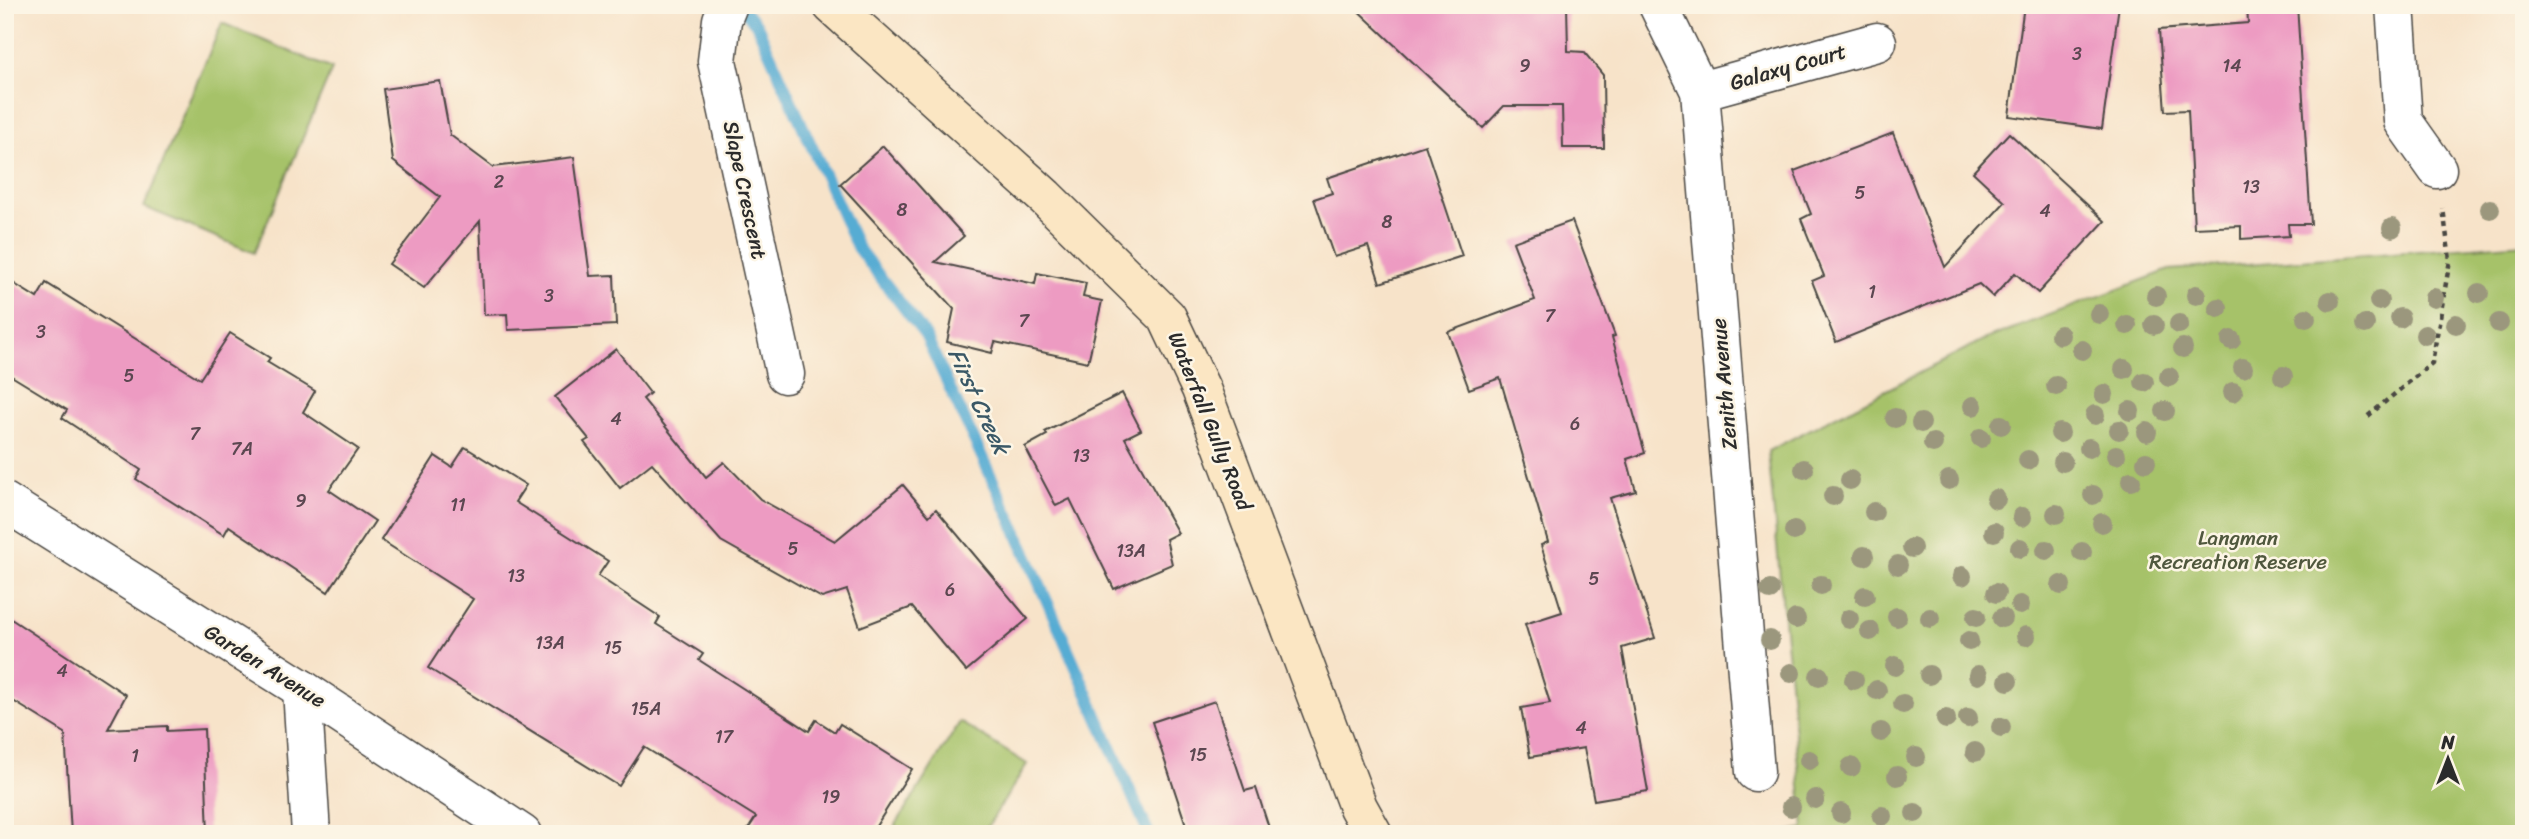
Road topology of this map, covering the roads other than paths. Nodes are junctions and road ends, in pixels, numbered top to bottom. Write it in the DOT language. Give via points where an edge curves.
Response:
graph roads {
  1 [pos="832,5"];
  2 [pos="1658,5"];
  3 [pos="2395,5"];
  4 [pos="725,12"];
  5 [pos="1877,42"];
  6 [pos="1700,92"];
  7 [pos="2437,169"];
  8 [pos="785,374"];
  9 [pos="5,502"];
  10 [pos="302,689"];
  11 [pos="1755,772"];
  12 [pos="311,834"];
  13 [pos="523,834"];
  14 [pos="1373,834"];
  1 -- 14 [label="street, Waterfall Gully Road" via="1045,197 1167,317 1201,389 1358,807"];
  2 -- 6 [label="street, Zenith Avenue"];
  3 -- 7 [label="street" via="2403,121"];
  4 -- 8 [label="street, Slape Crescent" via="717,61"];
  5 -- 6 [label="street, Galaxy Court"];
  6 -- 11 [label="street, Zenith Avenue"];
  9 -- 10 [label="street, Garden Avenue"];
  10 -- 12 [label="street"];
  10 -- 13 [label="street, Garden Avenue"];
}
